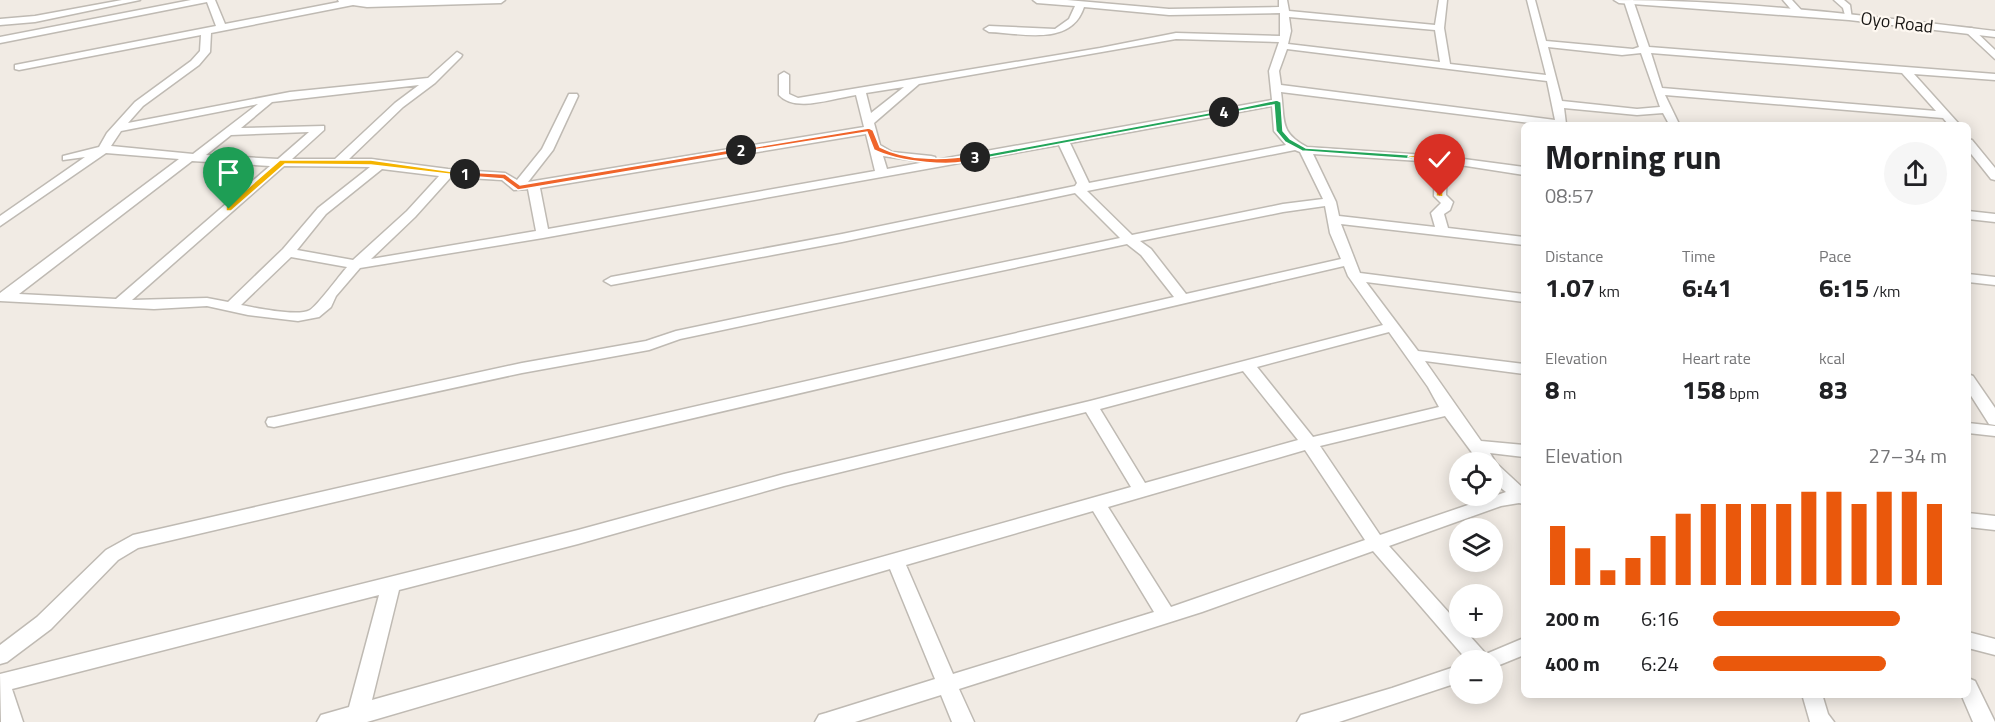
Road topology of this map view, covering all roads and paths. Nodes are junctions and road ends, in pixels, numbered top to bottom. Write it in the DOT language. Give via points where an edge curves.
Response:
graph roads {
  1 [pos="86,0"];
  2 [pos="136,0"];
  3 [pos="205,0"];
  4 [pos="211,0"];
  5 [pos="501,0"];
  6 [pos="1037,0"];
  7 [pos="1443,0"];
  8 [pos="1531,0"];
  9 [pos="1624,0"];
  10 [pos="1787,0"];
  11 [pos="1838,0"];
  12 [pos="346,1"];
  13 [pos="1663,1"];
  14 [pos="1080,4"];
  15 [pos="99,6"];
  16 [pos="1285,8"];
  17 [pos="1798,12"];
  18 [pos="1850,16"];
  19 [pos="0,22"];
  20 [pos="222,28"];
  21 [pos="1438,28"];
  22 [pos="989,29"];
  23 [pos="1970,30"];
  24 [pos="206,31"];
  25 [pos="1995,34"];
  26 [pos="0,40"];
  27 [pos="1284,43"];
  28 [pos="1541,43"];
  29 [pos="1643,49"];
  30 [pos="457,55"];
  31 [pos="1995,56"];
  32 [pos="19,67"];
  33 [pos="1446,67"];
  34 [pos="1905,70"];
  35 [pos="784,75"];
  36 [pos="1995,77"];
  37 [pos="1552,79"];
  38 [pos="920,80"];
  39 [pos="431,81"];
  40 [pos="1276,88"];
  41 [pos="860,91"];
  42 [pos="1658,92"];
  43 [pos="573,96"];
  44 [pos="268,100"];
  45 [pos="1277,102"];
  46 [pos="1559,104"];
  47 [pos="1666,110"];
  48 [pos="1951,120"];
  49 [pos="1545,122"];
  50 [pos="1561,122"];
  51 [pos="1673,122"];
  52 [pos="869,126"];
  53 [pos="117,128"];
  54 [pos="230,132"];
  55 [pos="1064,142"];
  56 [pos="1971,146"];
  57 [pos="877,148"];
  58 [pos="1300,148"];
  59 [pos="104,149"];
  60 [pos="193,157"];
  61 [pos="66,158"];
  62 [pos="1441,159"];
  63 [pos="958,160"];
  64 [pos="283,162"];
  65 [pos="339,162"];
  66 [pos="1971,162"];
  67 [pos="1984,164"];
  68 [pos="379,165"];
  69 [pos="1521,171"];
  70 [pos="448,173"];
  71 [pos="882,174"];
  72 [pos="1995,176"];
  73 [pos="534,185"];
  74 [pos="518,187"];
  75 [pos="1079,190"];
  76 [pos="1330,202"];
  77 [pos="1971,215"];
  78 [pos="1995,218"];
  79 [pos="1332,219"];
  80 [pos="0,222"];
  81 [pos="1443,232"];
  82 [pos="543,234"];
  83 [pos="1132,240"];
  84 [pos="1521,241"];
  85 [pos="288,252"];
  86 [pos="1348,261"];
  87 [pos="356,265"];
  88 [pos="1355,276"];
  89 [pos="1971,278"];
  90 [pos="611,281"];
  91 [pos="1995,281"];
  92 [pos="2,298"];
  93 [pos="1521,298"];
  94 [pos="1184,299"];
  95 [pos="120,303"];
  96 [pos="231,307"];
  97 [pos="1392,327"];
  98 [pos="1413,355"];
  99 [pos="1248,365"];
  100 [pos="1521,369"];
  101 [pos="1971,384"];
  102 [pos="1090,406"];
  103 [pos="1449,410"];
  104 [pos="1995,420"];
  105 [pos="274,422"];
  106 [pos="1971,428"];
  107 [pos="1995,431"];
  108 [pos="1309,443"];
  109 [pos="1477,446"];
  110 [pos="1521,451"];
  111 [pos="1481,452"];
  112 [pos="1503,480"];
  113 [pos="1142,492"];
  114 [pos="1521,495"];
  115 [pos="1521,497"];
  116 [pos="1098,505"];
  117 [pos="1971,520"];
  118 [pos="1995,524"];
  119 [pos="1377,544"];
  120 [pos="895,560"];
  121 [pos="391,583"];
  122 [pos="1167,616"];
  123 [pos="1971,641"];
  124 [pos="1521,647"];
  125 [pos="1995,647"];
  126 [pos="1470,650"];
  127 [pos="1503,655"];
  128 [pos="0,656"];
  129 [pos="1449,677"];
  130 [pos="0,684"];
  131 [pos="948,684"];
  132 [pos="1971,694"];
  133 [pos="1813,698"];
  134 [pos="357,718"];
  135 [pos="1818,721"];
  136 [pos="12,722"];
  137 [pos="328,722"];
  138 [pos="826,722"];
  139 [pos="963,722"];
  140 [pos="1308,722"];
  141 [pos="1984,722"];
  1 -- 15 [label="street"];
  2 -- 15 [label="street"];
  3 -- 26 [label="street"];
  4 -- 20 [label="street"];
  5 -- 12 [label="street" via="382,4"];
  6 -- 14 [label="street"];
  7 -- 21 [label="street"];
  8 -- 28 [label="street"];
  9 -- 13 [label="street, Oyo Road"];
  9 -- 29 [label="street"];
  10 -- 17 [label="street"];
  11 -- 18 [label="street"];
  12 -- 20 [label="street"];
  13 -- 17 [label="street, Oyo Road"];
  14 -- 16 [label="street" via="1169,12"];
  14 -- 22 [label="street" via="1074,20 1056,32"];
  15 -- 19 [label="street"];
  16 -- 21 [label="street"];
  16 -- 27 [label="street"];
  17 -- 18 [label="street, Oyo Road"];
  18 -- 23 [label="street, Oyo Road"];
  20 -- 24 [label="street"];
  21 -- 33 [label="street"];
  23 -- 25 [label="street, Oyo Road"];
  23 -- 31 [label="street"];
  24 -- 32 [label="street"];
  24 -- 53 [label="street" via="205,52 200,58 139,104"];
  27 -- 33 [label="street"];
  27 -- 38 [label="street" via="1176,36"];
  27 -- 40 [label="street" via="1274,71"];
  28 -- 29 [label="street" via="1622,52"];
  28 -- 37 [label="street"];
  29 -- 34 [label="street"];
  29 -- 42 [label="street"];
  30 -- 39 [label="street"];
  33 -- 37 [label="street"];
  34 -- 36 [label="street"];
  34 -- 48 [label="street"];
  35 -- 41 [label="street" via="784,95 789,99"];
  37 -- 46 [label="street"];
  38 -- 41 [label="street"];
  38 -- 52 [label="street" via="889,103"];
  39 -- 44 [label="street"];
  39 -- 65 [label="street" via="399,105"];
  40 -- 45 [label="street"];
  40 -- 49 [label="street"];
  41 -- 52 [label="street"];
  42 -- 47 [label="street"];
  42 -- 48 [label="street"];
  43 -- 74 [label="street" via="547,150"];
  44 -- 53 [label="street"];
  44 -- 54 [label="street"];
  45 -- 55 [label="street"];
  45 -- 58 [label="street" via="1280,131"];
  46 -- 47 [label="street" via="1637,112"];
  46 -- 50 [label="street"];
  47 -- 51 [label="street"];
  52 -- 57 [label="street"];
  52 -- 73 [label="street"];
  53 -- 59 [label="street"];
  54 -- 60 [label="street"];
  54 -- 64 [label="street" via="320,128"];
  55 -- 63 [label="street"];
  55 -- 75 [label="street" via="1083,183"];
  56 -- 67 [label="street"];
  57 -- 63 [label="street" via="902,157"];
  57 -- 71 [label="street"];
  58 -- 62 [label="street"];
  58 -- 75 [label="street"];
  58 -- 76 [label="street"];
  59 -- 60 [label="street"];
  59 -- 61 [label="street"];
  59 -- 80 [label="street"];
  60 -- 64 [label="street"];
  60 -- 92 [label="street"];
  62 -- 69 [label="street"];
  62 -- 81 [label="street" via="1440,196 1447,202 1437,213"];
  63 -- 71 [label="street"];
  64 -- 65 [label="street"];
  64 -- 95 [label="street"];
  65 -- 68 [label="street"];
  66 -- 67 [label="street"];
  67 -- 72 [label="street"];
  68 -- 70 [label="street"];
  68 -- 85 [label="street" via="322,212"];
  70 -- 74 [label="street" via="505,177"];
  70 -- 87 [label="street"];
  71 -- 82 [label="street"];
  73 -- 74 [label="street"];
  73 -- 82 [label="street"];
  75 -- 83 [label="street"];
  75 -- 90 [label="street"];
  76 -- 79 [label="street"];
  76 -- 83 [label="street"];
  77 -- 78 [label="street"];
  79 -- 81 [label="street"];
  79 -- 86 [label="street"];
  81 -- 84 [label="street"];
  82 -- 87 [label="street"];
  83 -- 94 [label="street" via="1160,267"];
  83 -- 105 [label="street"];
  85 -- 87 [label="street"];
  85 -- 96 [label="street"];
  86 -- 88 [label="street"];
  86 -- 94 [label="street"];
  87 -- 96 [label="street" via="314,314 298,317"];
  88 -- 93 [label="street"];
  88 -- 97 [label="street"];
  89 -- 91 [label="street"];
  92 -- 95 [label="street"];
  94 -- 128 [label="street" via="133,542 112,555 44,623"];
  95 -- 96 [label="street" via="207,302"];
  97 -- 98 [label="street"];
  97 -- 99 [label="street"];
  98 -- 100 [label="street"];
  98 -- 103 [label="street"];
  99 -- 102 [label="street"];
  99 -- 108 [label="street"];
  101 -- 104 [label="street"];
  102 -- 113 [label="street"];
  102 -- 121 [label="street" via="784,480"];
  103 -- 108 [label="street"];
  103 -- 109 [label="street"];
  106 -- 107 [label="street"];
  108 -- 113 [label="street"];
  108 -- 119 [label="street"];
  109 -- 110 [label="street"];
  109 -- 111 [label="street"];
  112 -- 114 [label="street"];
  113 -- 116 [label="street"];
  115 -- 119 [label="street" via="1499,500"];
  116 -- 120 [label="street"];
  116 -- 122 [label="street"];
  117 -- 118 [label="street"];
  119 -- 122 [label="street"];
  119 -- 126 [label="street"];
  120 -- 131 [label="street"];
  120 -- 134 [label="street"];
  121 -- 130 [label="street"];
  121 -- 134 [label="street"];
  122 -- 131 [label="street"];
  123 -- 125 [label="street"];
  124 -- 127 [label="street"];
  129 -- 140 [label="street"];
  130 -- 136 [label="street"];
  131 -- 138 [label="street"];
  131 -- 139 [label="street"];
  132 -- 141 [label="street"];
  133 -- 135 [label="street"];
  134 -- 137 [label="street"];
}
